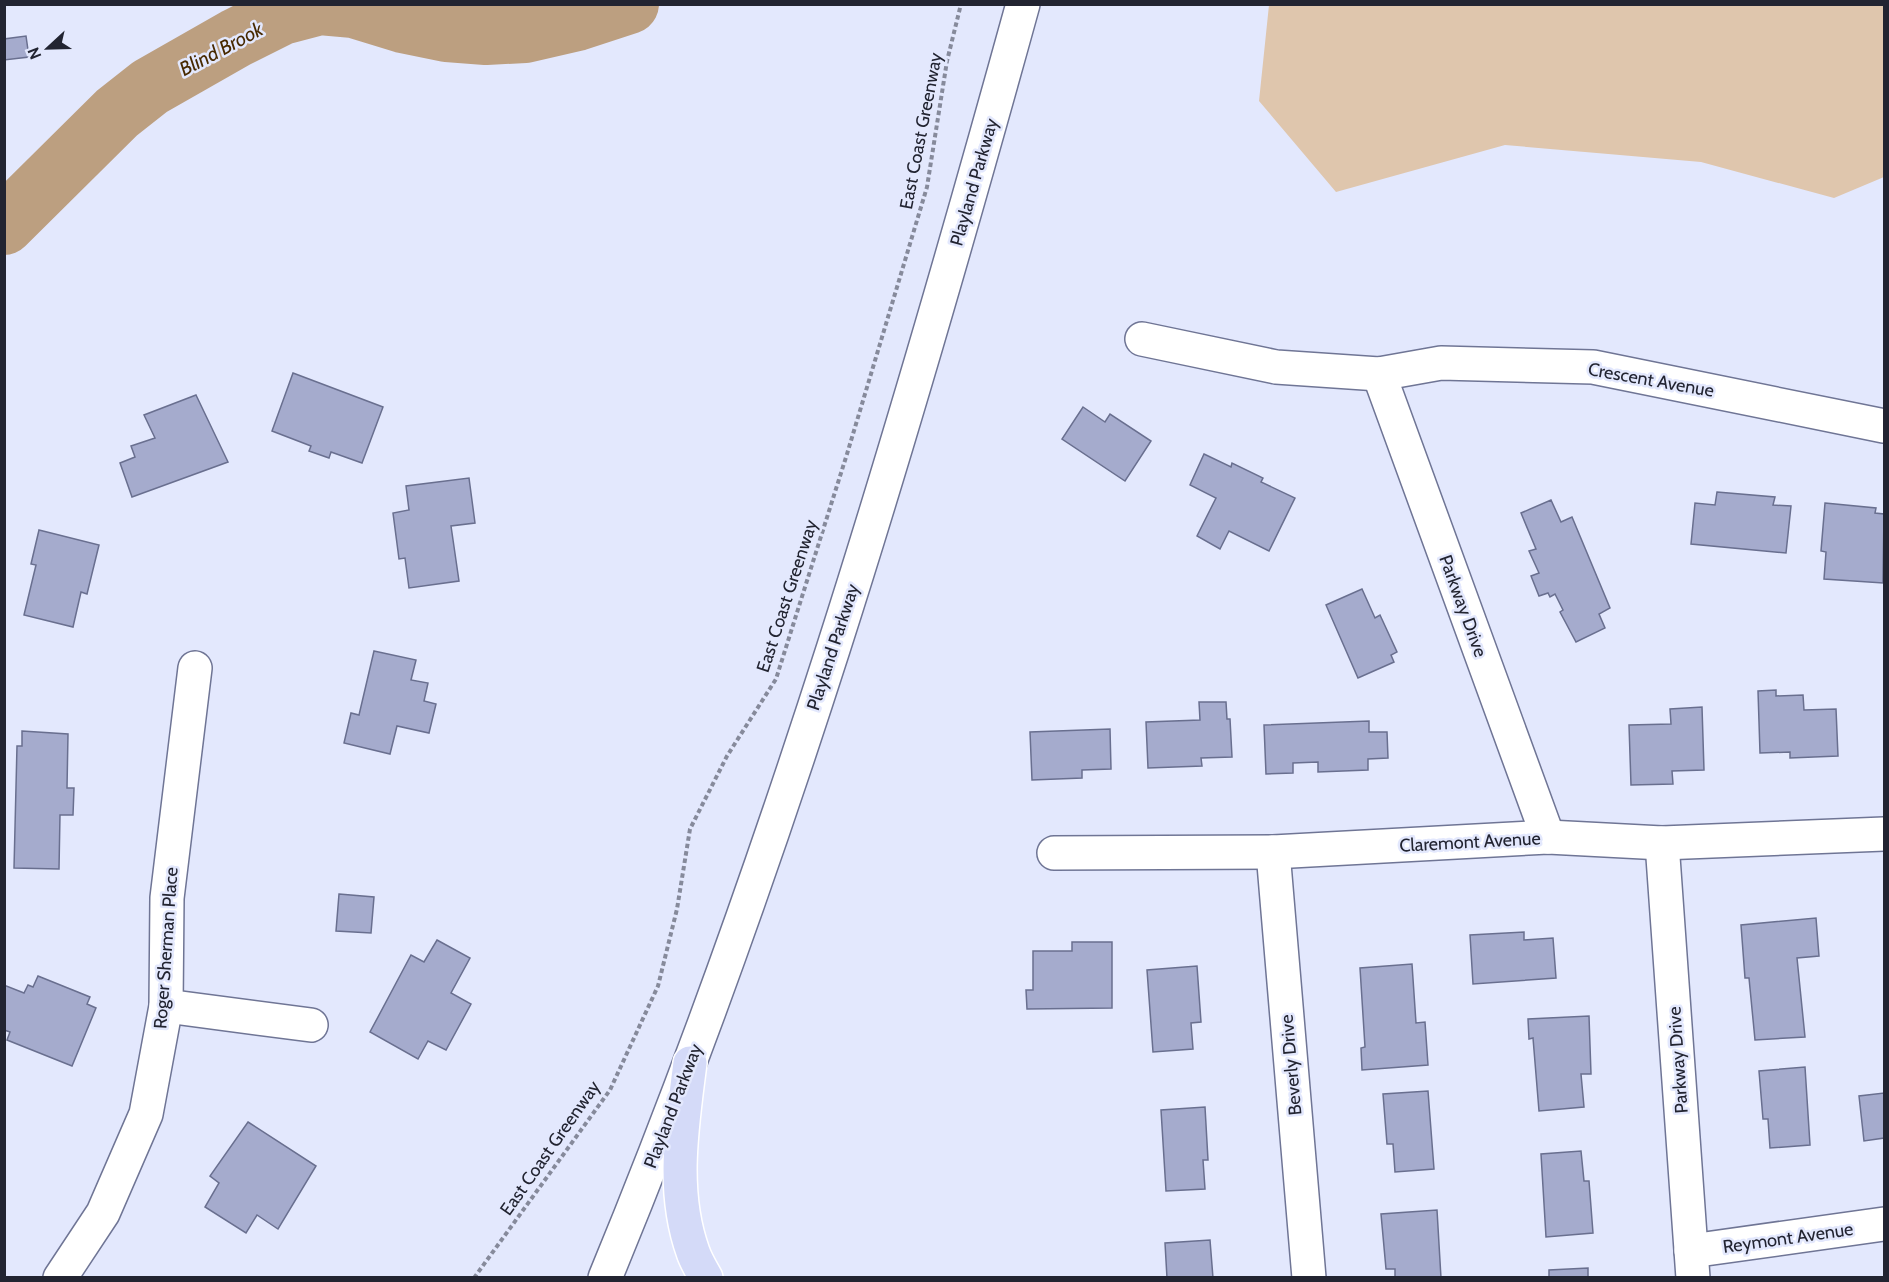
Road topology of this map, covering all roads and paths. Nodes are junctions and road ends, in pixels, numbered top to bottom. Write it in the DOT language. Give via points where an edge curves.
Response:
graph roads {
  1 [pos="962,4"];
  2 [pos="1023,4"];
  3 [pos="1142,339"];
  4 [pos="1379,374"];
  5 [pos="1884,426"];
  6 [pos="195,668"];
  7 [pos="1884,834"];
  8 [pos="1548,837"];
  9 [pos="1662,843"];
  10 [pos="1273,852"];
  11 [pos="1054,853"];
  12 [pos="166,1006"];
  13 [pos="311,1026"];
  14 [pos="690,1063"];
  15 [pos="1884,1224"];
  16 [pos="1692,1264"];
  17 [pos="60,1278"];
  18 [pos="474,1278"];
  19 [pos="605,1278"];
  20 [pos="706,1278"];
  21 [pos="1309,1278"];
  1 -- 18 [label="path, East Coast Greenway" via="947,61 927,187 776,679 727,756 690,829 677,909 658,986 610,1090"];
  2 -- 14 [label="street, Playland Parkway" via="951,263 865,546 770,843"];
  3 -- 4 [label="street, Crescent Avenue" via="1276,367"];
  4 -- 5 [label="street, Crescent Avenue" via="1441,363 1593,367"];
  4 -- 8 [label="street, Parkway Drive"];
  6 -- 12 [label="street, Roger Sherman Place" via="167,898"];
  7 -- 9 [label="street, Claremont Avenue"];
  8 -- 9 [label="street, Claremont Avenue"];
  8 -- 10 [label="street, Claremont Avenue"];
  9 -- 16 [label="street, Parkway Drive"];
  10 -- 11 [label="street, Claremont Avenue"];
  10 -- 21 [label="street, Beverly Drive"];
  12 -- 13 [label="street"];
  12 -- 17 [label="street, Roger Sherman Place" via="146,1114 103,1214"];
  14 -- 19 [label="street, Playland Parkway"];
  14 -- 20 [label="main road" via="679,1171 683,1214 693,1253"];
  15 -- 16 [label="street, Reymont Avenue"];
}
